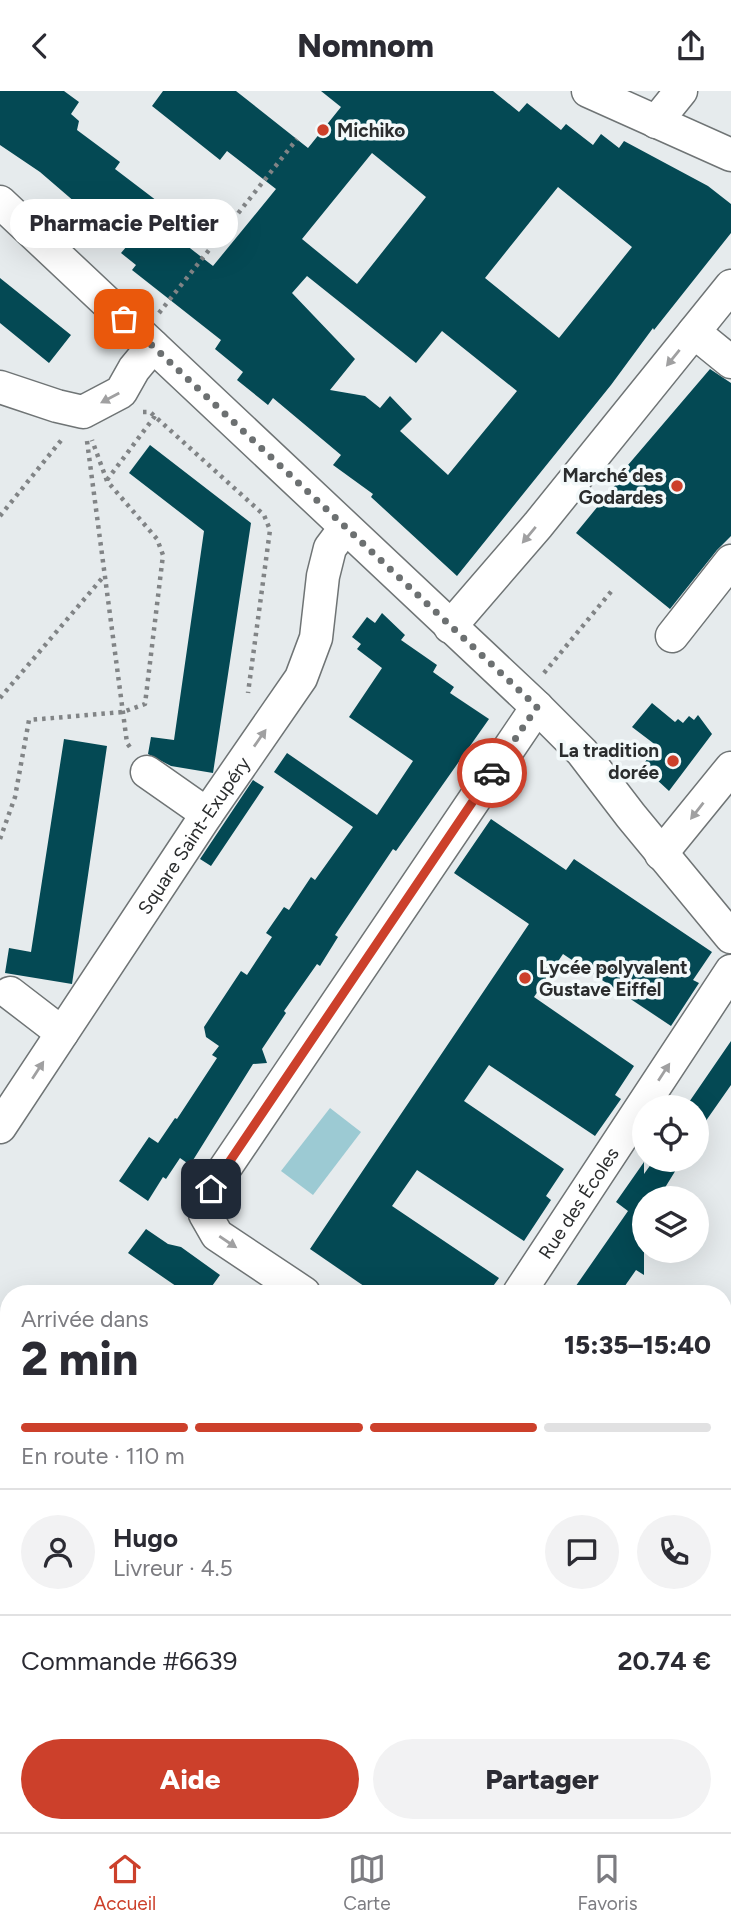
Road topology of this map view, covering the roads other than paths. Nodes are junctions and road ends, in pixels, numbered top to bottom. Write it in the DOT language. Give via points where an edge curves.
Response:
graph roads {
  1 [pos="588,91"];
  2 [pos="681,91"];
  3 [pos="656,122"];
  4 [pos="731,155"];
  5 [pos="0,202"];
  6 [pos="731,286"];
  7 [pos="154,331"];
  8 [pos="694,332"];
  9 [pos="731,362"];
  10 [pos="0,387"];
  11 [pos="345,528"];
  12 [pos="731,561"];
  13 [pos="450,627"];
  14 [pos="672,636"];
  15 [pos="538,693"];
  16 [pos="731,768"];
  17 [pos="148,772"];
  18 [pos="207,814"];
  19 [pos="661,854"];
  20 [pos="731,937"];
  21 [pos="731,971"];
  22 [pos="10,993"];
  23 [pos="62,1033"];
  24 [pos="0,1127"];
  25 [pos="292,1285"];
  26 [pos="524,1285"];
  1 -- 3 [label="street"];
  2 -- 3 [label="street"];
  3 -- 4 [label="street"];
  5 -- 7 [label="street" via="90,286"];
  6 -- 8 [label="street"];
  7 -- 10 [label="street, one-way" via="121,392 83,412"];
  7 -- 11 [label="street" via="192,383"];
  8 -- 9 [label="street"];
  8 -- 13 [label="street, one-way"];
  11 -- 13 [label="street"];
  18 -- 11 [label="street, Square Saint-Exupéry, one-way" via="301,678 316,638 330,548"];
  12 -- 14 [label="street"];
  13 -- 15 [label="street"];
  15 -- 19 [label="street"];
  15 -- 25 [label="street, one-way" via="211,1189 205,1214 217,1235"];
  16 -- 19 [label="street, one-way"];
  17 -- 18 [label="street"];
  18 -- 23 [label="street, Square Saint-Exupéry"];
  19 -- 20 [label="street"];
  26 -- 21 [label="street, Rue des Écoles, one-way"];
  22 -- 23 [label="street"];
  24 -- 23 [label="street, Square Saint-Exupéry, one-way"];
}
